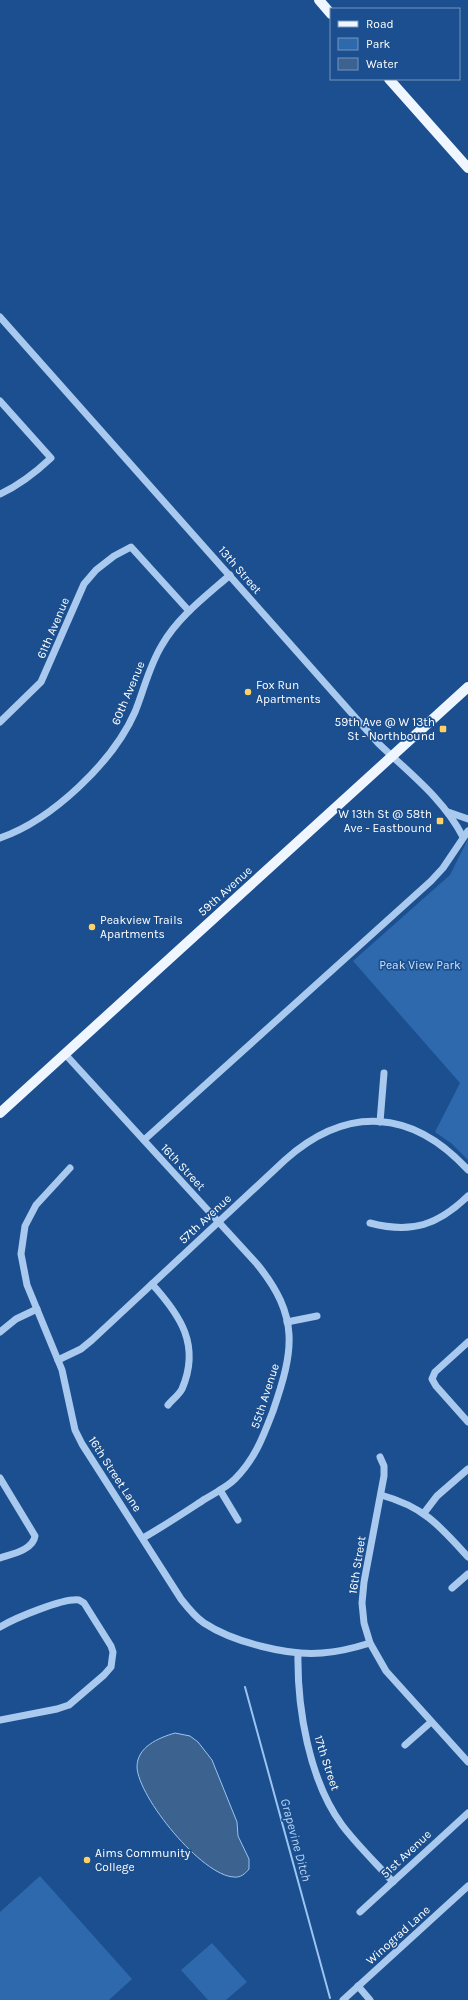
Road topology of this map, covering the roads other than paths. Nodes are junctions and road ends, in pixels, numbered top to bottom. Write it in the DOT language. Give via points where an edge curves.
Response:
graph roads {
  1 [pos="319,0"];
  2 [pos="330,13"];
  3 [pos="390,80"];
  4 [pos="468,168"];
  5 [pos="0,317"];
  6 [pos="0,402"];
  7 [pos="0,494"];
  8 [pos="230,575"];
  9 [pos="189,611"];
  10 [pos="468,687"];
  11 [pos="0,722"];
  12 [pos="393,756"];
  13 [pos="446,811"];
  14 [pos="468,819"];
  15 [pos="466,834"];
  16 [pos="0,838"];
  17 [pos="65,1054"];
  18 [pos="384,1073"];
  19 [pos="0,1113"];
  20 [pos="380,1122"];
  21 [pos="144,1140"];
  22 [pos="70,1168"];
  23 [pos="468,1170"];
  24 [pos="468,1196"];
  25 [pos="218,1221"];
  26 [pos="370,1223"];
  27 [pos="152,1284"];
  28 [pos="37,1309"];
  29 [pos="317,1316"];
  30 [pos="287,1322"];
  31 [pos="0,1332"];
  32 [pos="468,1342"];
  33 [pos="58,1360"];
  34 [pos="168,1406"];
  35 [pos="468,1422"];
  36 [pos="380,1457"];
  37 [pos="468,1469"];
  38 [pos="0,1478"];
  39 [pos="220,1490"];
  40 [pos="381,1495"];
  41 [pos="424,1513"];
  42 [pos="238,1520"];
  43 [pos="143,1538"];
  44 [pos="468,1557"];
  45 [pos="0,1558"];
  46 [pos="468,1574"];
  47 [pos="452,1588"];
  48 [pos="0,1627"];
  49 [pos="370,1643"];
  50 [pos="298,1653"];
  51 [pos="0,1720"];
  52 [pos="431,1722"];
  53 [pos="405,1745"];
  54 [pos="468,1762"];
  55 [pos="468,1813"];
  56 [pos="393,1882"];
  57 [pos="468,1886"];
  58 [pos="360,1912"];
  59 [pos="358,1986"];
  60 [pos="343,2000"];
  61 [pos="370,2000"];
  1 -- 2 [label="main road"];
  3 -- 4 [label="main road"];
  5 -- 8 [label="street, 13th Street"];
  6 -- 7 [label="street" via="51,458 33,475"];
  8 -- 9 [label="street, 60th Avenue"];
  8 -- 12 [label="street, 13th Street" via="378,743"];
  9 -- 11 [label="street, 61th Avenue" via="130,547 114,556 96,570 84,584 41,682"];
  9 -- 16 [label="street, 60th Avenue" via="162,644 134,712 121,738 104,761 55,808 24,828"];
  10 -- 12 [label="main road, 59th Avenue"];
  12 -- 13 [label="street, 13th Street"];
  12 -- 17 [label="main road, 59th Avenue"];
  13 -- 14 [label="street"];
  13 -- 15 [label="street, 13th Street"];
  15 -- 21 [label="street" via="444,868 431,881"];
  17 -- 19 [label="main road, 59th Avenue"];
  17 -- 21 [label="street, 16th Street"];
  18 -- 20 [label="street"];
  20 -- 23 [label="street, 57th Avenue" via="404,1126 432,1138"];
  20 -- 25 [label="street, 57th Avenue" via="345,1125 313,1138 295,1151"];
  21 -- 25 [label="street, 16th Street"];
  22 -- 28 [label="street, 16th Street Lane" via="36,1205 22,1236 22,1264"];
  24 -- 26 [label="street" via="453,1210 422,1226 387,1228"];
  25 -- 27 [label="street, 57th Avenue"];
  25 -- 30 [label="street, 16th Street" via="269,1278 280,1298"];
  27 -- 33 [label="street, 57th Avenue" via="81,1349"];
  27 -- 34 [label="street" via="178,1315 188,1346 188,1366 181,1389"];
  28 -- 31 [label="street" via="16,1319"];
  28 -- 33 [label="street, 16th Street Lane"];
  29 -- 30 [label="street"];
  30 -- 39 [label="street, 55th Avenue" via="290,1340 286,1374 260,1445 243,1471"];
  32 -- 35 [label="street" via="436,1372 432,1379"];
  33 -- 43 [label="street, 16th Street Lane" via="75,1430"];
  36 -- 40 [label="street, 16th Street" via="384,1466"];
  37 -- 41 [label="street" via="438,1496"];
  38 -- 45 [label="street" via="34,1533 35,1540 27,1547"];
  39 -- 42 [label="street"];
  39 -- 43 [label="street, 55th Avenue"];
  40 -- 41 [label="street" via="400,1500"];
  40 -- 49 [label="street, 16th Street" via="363,1589 364,1623"];
  41 -- 44 [label="street" via="437,1523"];
  43 -- 50 [label="street, 16th Street Lane" via="181,1599 204,1623 258,1645"];
  46 -- 47 [label="street"];
  48 -- 51 [label="street" via="73,1599 82,1602 113,1652 111,1667 69,1705"];
  49 -- 50 [label="street, 16th Street Lane" via="321,1654"];
  49 -- 52 [label="street, 16th Street" via="386,1671"];
  50 -- 56 [label="street, 17th Street" via="301,1710 320,1783 342,1824"];
  52 -- 53 [label="street"];
  52 -- 54 [label="street, 16th Street"];
  55 -- 56 [label="street, 51st Avenue"];
  56 -- 58 [label="street, 51st Avenue"];
  57 -- 59 [label="street, Winograd Lane"];
  59 -- 60 [label="street, Winograd Lane"];
  59 -- 61 [label="street"];
}
